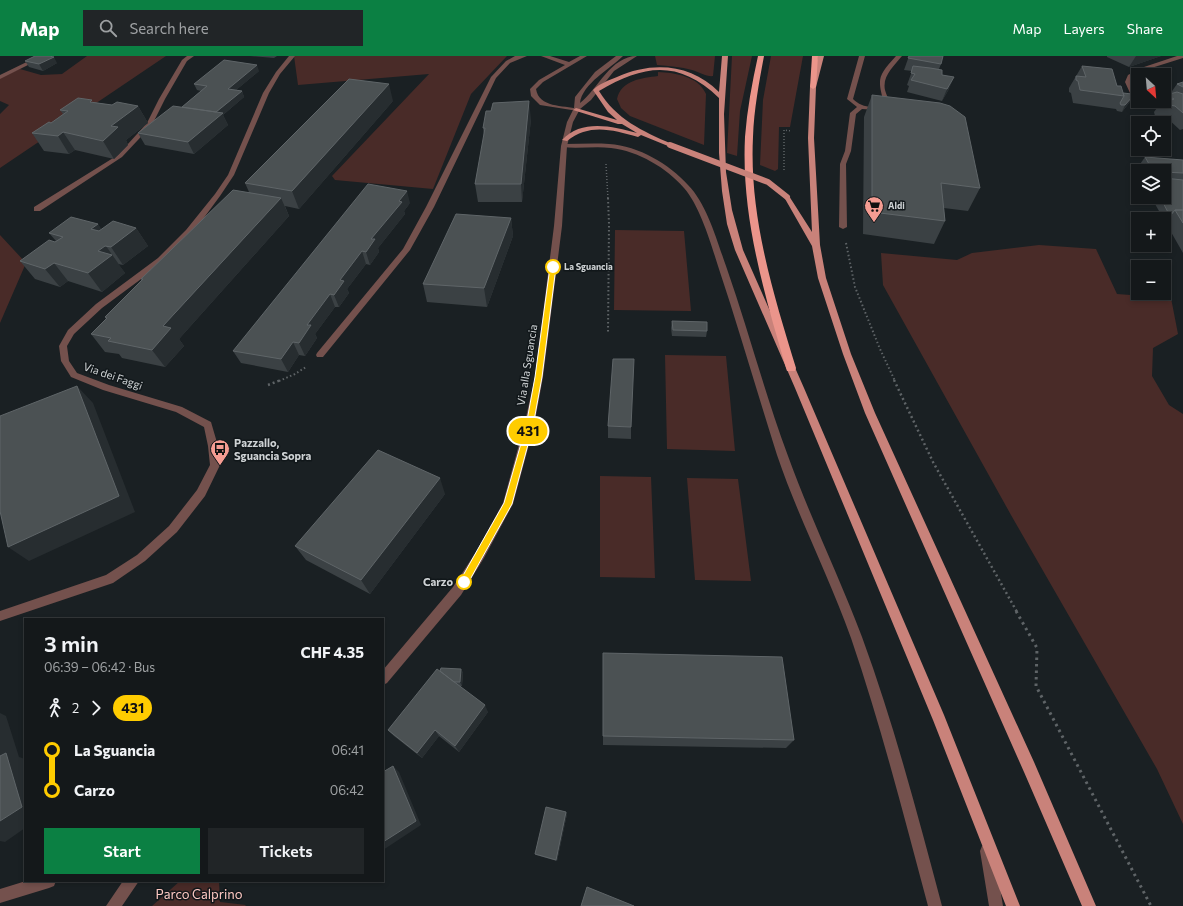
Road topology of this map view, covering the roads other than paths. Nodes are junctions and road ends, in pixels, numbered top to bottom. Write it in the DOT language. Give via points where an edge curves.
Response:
graph roads {
  1 [pos="43,56"];
  2 [pos="191,56"];
  3 [pos="292,56"];
  4 [pos="524,56"];
  5 [pos="544,56"];
  6 [pos="584,56"];
  7 [pos="620,56"];
  8 [pos="634,56"];
  9 [pos="725,56"];
  10 [pos="761,56"];
  11 [pos="815,56"];
  12 [pos="821,56"];
  13 [pos="862,56"];
  14 [pos="899,56"];
  15 [pos="1183,56"];
  16 [pos="569,64"];
  17 [pos="1146,68"];
  18 [pos="1131,75"];
  19 [pos="0,77"];
  20 [pos="813,87"];
  21 [pos="1131,89"];
  22 [pos="596,90"];
  23 [pos="721,97"];
  24 [pos="861,107"];
  25 [pos="576,109"];
  26 [pos="631,127"];
  27 [pos="660,141"];
  28 [pos="565,143"];
  29 [pos="37,209"];
  30 [pos="843,227"];
  31 [pos="816,245"];
  32 [pos="320,355"];
  33 [pos="793,371"];
  34 [pos="0,616"];
  35 [pos="384,678"];
  36 [pos="984,827"];
  37 [pos="1077,877"];
  38 [pos="46,882"];
  39 [pos="131,882"];
  40 [pos="0,896"];
  41 [pos="114,906"];
  42 [pos="935,906"];
  43 [pos="996,906"];
  44 [pos="1013,906"];
  45 [pos="1089,906"];
  46 [pos="1094,906"];
  1 -- 19 [label="street"];
  2 -- 29 [label="street" via="185,60 150,124 120,156"];
  3 -- 34 [label="street, Via dei Faggi" via="266,93 231,175 189,232 161,260 99,306 71,332 63,346 65,361 74,375 106,388 179,409 208,425 215,464 201,493 173,529 141,558 109,579"];
  4 -- 32 [label="street" via="508,62 494,77 406,250"];
  5 -- 16 [label="street"];
  6 -- 16 [label="street"];
  7 -- 25 [label="street, Via alla Sguancia" via="590,81 578,96"];
  8 -- 22 [label="street" via="612,70"];
  9 -- 23 [label="main road"];
  10 -- 33 [label="highway" via="748,129 749,189 763,268"];
  11 -- 20 [label="highway"];
  12 -- 20 [label="main road"];
  13 -- 24 [label="street" via="850,98 854,104"];
  14 -- 24 [label="street" via="882,82 887,104 875,109"];
  15 -- 17 [label="street"];
  16 -- 25 [label="street" via="536,85 533,93 542,104"];
  18 -- 21 [label="street" via="1128,82"];
  20 -- 31 [label="main road" via="811,138"];
  22 -- 23 [label="main road" via="635,72 665,69 699,77"];
  22 -- 25 [label="street"];
  22 -- 26 [label="main road" via="610,113"];
  23 -- 33 [label="main road" via="722,168 728,212 740,255"];
  24 -- 30 [label="street" via="853,113 848,152 843,164"];
  25 -- 26 [label="main road"];
  25 -- 28 [label="street, Via alla Sguancia"];
  26 -- 27 [label="main road"];
  27 -- 28 [label="main road" via="605,128 578,131 571,134"];
  27 -- 31 [label="main road, bridge" via="775,187 787,197"];
  28 -- 35 [label="street, Via alla Sguancia" via="558,226 539,377 508,504 458,591"];
  28 -- 42 [label="street" via="611,146 632,151 672,173 697,201 731,292 783,457 856,637 896,761"];
  31 -- 37 [label="main road" via="822,278 870,413"];
  33 -- 36 [label="main road"];
  36 -- 43 [label="street"];
  36 -- 44 [label="main road"];
  37 -- 45 [label="main road"];
  37 -- 46 [label="street"];
  38 -- 40 [label="street"];
  39 -- 41 [label="street"];
}
